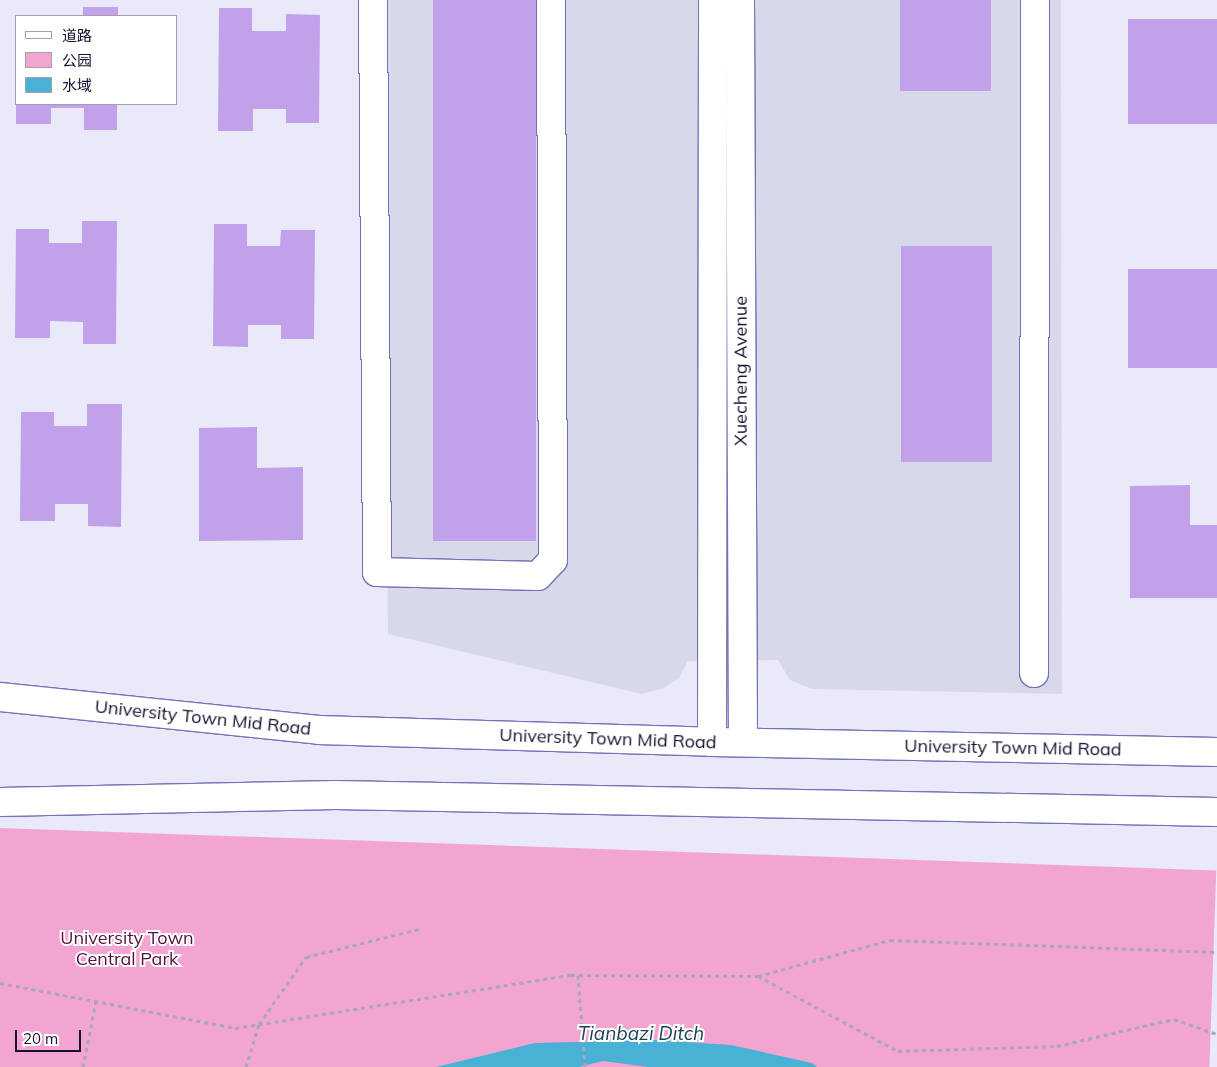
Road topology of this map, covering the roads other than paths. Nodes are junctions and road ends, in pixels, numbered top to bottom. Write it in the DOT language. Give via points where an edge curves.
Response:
graph roads {
  1 [pos="373,0"];
  2 [pos="551,0"];
  3 [pos="713,0"];
  4 [pos="740,0"];
  5 [pos="1035,0"];
  6 [pos="1034,673"];
  7 [pos="0,697"];
  8 [pos="712,742"];
  9 [pos="743,742"];
  10 [pos="1217,752"];
  11 [pos="0,802"];
  12 [pos="1217,812"];
  1 -- 2 [label="main road" via="377,572 538,576 553,560"];
  3 -- 8 [label="main road, Xuecheng Avenue"];
  4 -- 9 [label="main road, Xuecheng Avenue"];
  5 -- 6 [label="main road"];
  7 -- 8 [label="main road, University Town Mid Road" via="319,730"];
  8 -- 9 [label="main road, University Town Mid Road"];
  9 -- 10 [label="main road, University Town Mid Road"];
  11 -- 12 [label="main road" via="335,795"];
}
